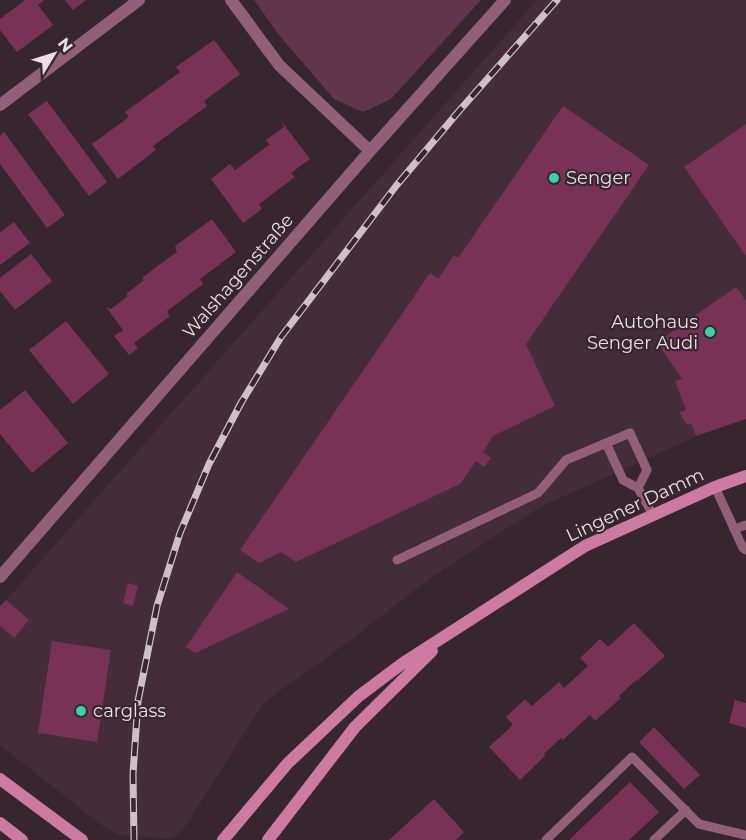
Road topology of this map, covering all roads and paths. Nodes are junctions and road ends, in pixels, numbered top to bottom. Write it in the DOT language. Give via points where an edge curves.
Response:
graph roads {
  1 [pos="139,0"];
  2 [pos="231,0"];
  3 [pos="505,0"];
  4 [pos="0,105"];
  5 [pos="370,152"];
  6 [pos="606,443"];
  7 [pos="746,476"];
  8 [pos="715,487"];
  9 [pos="638,488"];
  10 [pos="653,515"];
  11 [pos="746,525"];
  12 [pos="734,529"];
  13 [pos="744,544"];
  14 [pos="397,560"];
  15 [pos="0,577"];
  16 [pos="451,632"];
  17 [pos="0,779"];
  18 [pos="686,810"];
  19 [pos="0,823"];
  20 [pos="746,835"];
  21 [pos="22,840"];
  22 [pos="82,840"];
  23 [pos="223,840"];
  24 [pos="268,840"];
  25 [pos="546,840"];
  26 [pos="654,840"];
  1 -- 4 [label="street"];
  2 -- 5 [label="street" via="279,65"];
  3 -- 5 [label="street, Walshagenstraße"];
  5 -- 15 [label="street, Walshagenstraße"];
  6 -- 9 [label="lane" via="624,480"];
  6 -- 9 [label="lane" via="630,433 647,471"];
  6 -- 14 [label="lane" via="566,460 538,492"];
  7 -- 8 [label="main road, Lingener Damm"];
  8 -- 10 [label="main road, Lingener Damm"];
  8 -- 12 [label="lane"];
  9 -- 10 [label="lane"];
  10 -- 16 [label="main road, Lingener Damm" via="585,546"];
  11 -- 12 [label="lane"];
  12 -- 13 [label="lane"];
  16 -- 23 [label="main road, Lingener Damm" via="359,696 288,763"];
  16 -- 24 [label="main road, Lingener Damm" via="355,728"];
  17 -- 22 [label="main road"];
  18 -- 20 [label="lane" via="699,824"];
  18 -- 25 [label="lane" via="632,757"];
  18 -- 26 [label="lane"];
  19 -- 21 [label="main road"];
}
